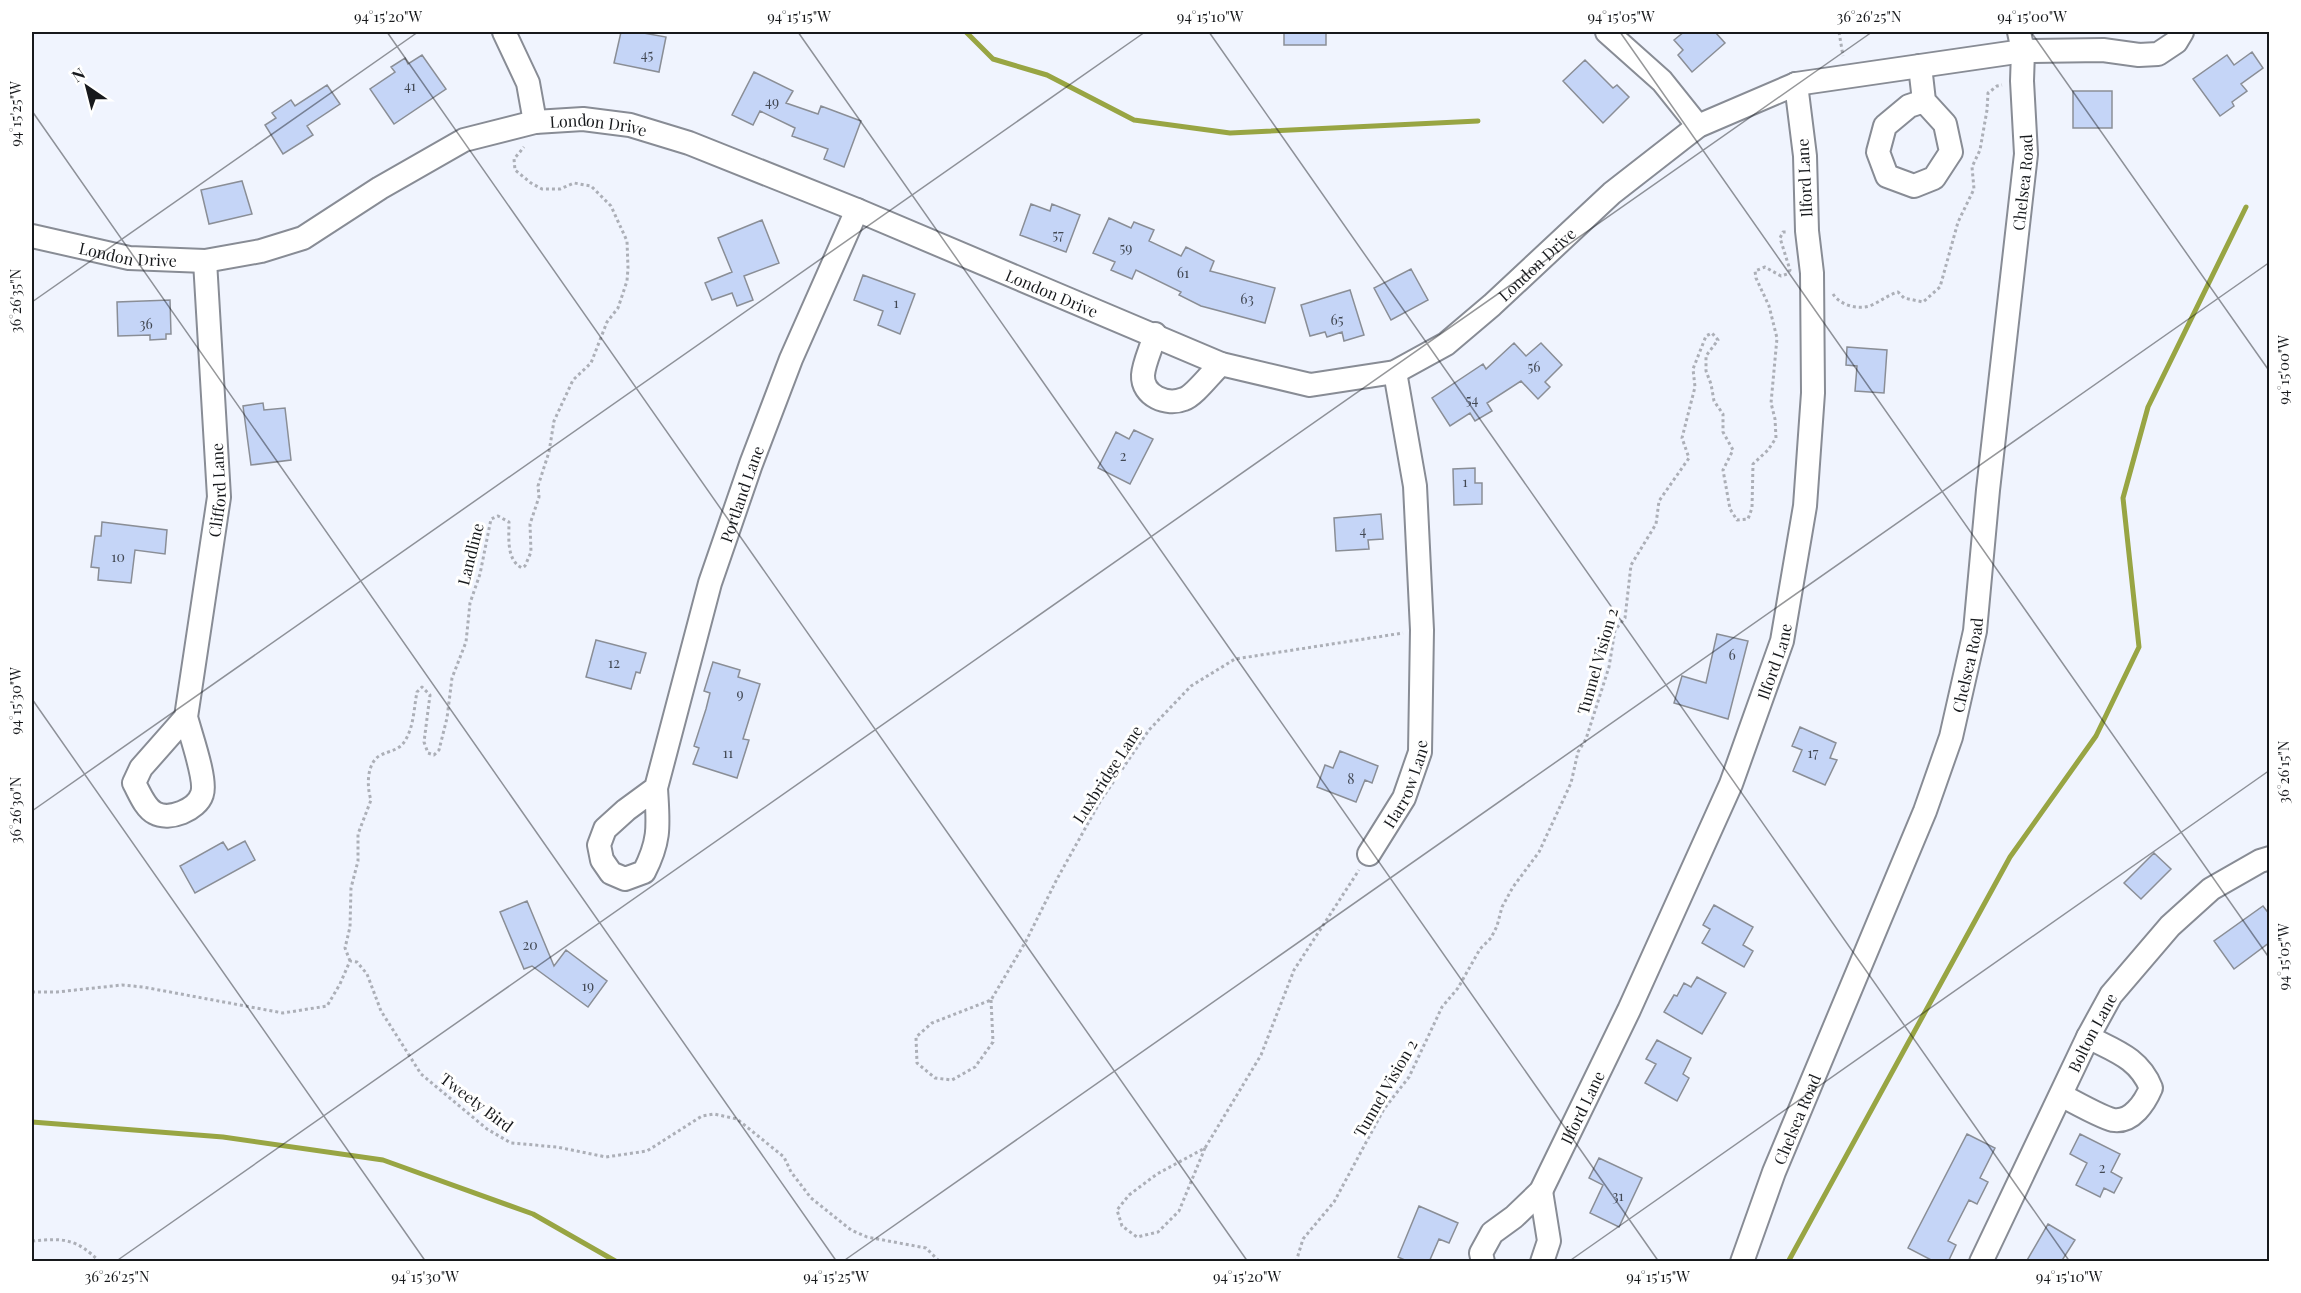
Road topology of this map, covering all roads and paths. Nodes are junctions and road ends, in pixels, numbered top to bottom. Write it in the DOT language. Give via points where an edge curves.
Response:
graph roads {
  1 [pos="504,32"];
  2 [pos="1607,32"];
  3 [pos="1839,32"];
  4 [pos="2095,32"];
  5 [pos="2182,32"];
  6 [pos="2021,41"];
  7 [pos="2069,50"];
  8 [pos="1920,66"];
  9 [pos="1846,76"];
  10 [pos="1796,84"];
  11 [pos="2004,84"];
  12 [pos="1924,101"];
  13 [pos="535,123"];
  14 [pos="1698,126"];
  15 [pos="525,144"];
  16 [pos="857,210"];
  17 [pos="1788,231"];
  18 [pos="32,236"];
  19 [pos="205,261"];
  20 [pos="1833,284"];
  21 [pos="1155,334"];
  22 [pos="1221,364"];
  23 [pos="1395,372"];
  24 [pos="1422,630"];
  25 [pos="186,717"];
  26 [pos="656,788"];
  27 [pos="1369,854"];
  28 [pos="2270,858"];
  29 [pos="350,961"];
  30 [pos="32,992"];
  31 [pos="991,1000"];
  32 [pos="2088,1036"];
  33 [pos="2061,1095"];
  34 [pos="1205,1148"];
  35 [pos="1540,1191"];
  36 [pos="32,1241"];
  37 [pos="100,1262"];
  38 [pos="940,1262"];
  39 [pos="1296,1262"];
  40 [pos="1483,1262"];
  41 [pos="1542,1262"];
  42 [pos="1742,1262"];
  43 [pos="1981,1262"];
  1 -- 13 [label="street" via="528,82"];
  2 -- 14 [label="street" via="1662,81"];
  3 -- 9 [label="path"];
  4 -- 7 [label="street"];
  5 -- 7 [label="street, London Drive" via="2176,42 2158,54"];
  6 -- 7 [label="street, London Drive"];
  6 -- 8 [label="street, London Drive"];
  6 -- 42 [label="street, Chelsea Road" via="2026,154 1976,631 1951,737 1925,811 1774,1172"];
  8 -- 9 [label="street, London Drive"];
  8 -- 12 [label="street"];
  9 -- 10 [label="street, London Drive"];
  10 -- 14 [label="street, London Drive"];
  10 -- 35 [label="street, Ilford Lane" via="1812,273 1813,393 1805,506 1782,641 1731,784 1629,1010"];
  11 -- 20 [label="path" via="1988,93 1980,150 1972,167 1974,189 1958,222 1940,286 1923,302 1904,298 1898,292 1864,307 1847,306 1833,296"];
  13 -- 16 [label="street, London Drive" via="583,119 630,125 689,143"];
  13 -- 19 [label="street, London Drive" via="464,140 303,238 261,251"];
  14 -- 23 [label="street, London Drive" via="1612,193 1446,344"];
  15 -- 29 [label="path, Landline" via="513,159 515,170 531,183 542,189 560,189 574,183 591,186 611,206 627,241 627,281 591,363 573,380 554,421 530,524 531,552 525,566 518,566 510,551 509,522 498,516 491,519 470,603 466,642 452,678 439,750 434,755 426,750 430,695 422,687 417,692 406,738 396,750 378,757 368,777 371,800 358,834 358,861 345,948"];
  16 -- 21 [label="street, London Drive"];
  16 -- 26 [label="street, Portland Lane" via="791,359 751,464 710,583"];
  17 -- 39 [label="path, Tunnel Vision 2" via="1780,238 1790,270 1787,274 1781,276 1765,267 1755,271 1777,338 1771,403 1776,438 1753,465 1748,519 1737,520 1730,509 1723,470 1733,450 1723,432 1723,414 1714,401 1706,371 1706,356 1718,340 1712,333 1706,336 1693,369 1695,387 1682,438 1689,458 1659,501 1656,524 1631,565 1625,618 1615,630 1609,667 1560,808 1539,852 1502,907 1491,938 1442,1006 1409,1077 1384,1109 1334,1202 1303,1239"];
  18 -- 19 [label="street, London Drive" via="129,258"];
  19 -- 25 [label="street, Clifford Lane" via="219,497"];
  21 -- 22 [label="street, London Drive"];
  21 -- 22 [label="street" via="1143,377 1149,391 1159,400 1186,399"];
  22 -- 23 [label="street, London Drive" via="1310,385"];
  23 -- 24 [label="street, Harrow Lane" via="1415,486"];
  24 -- 27 [label="street, Harrow Lane" via="1420,752 1404,798"];
  24 -- 31 [label="path, Luxbridge Lane" via="1235,659 1191,686 1149,730 1101,800"];
  27 -- 34 [label="path" via="1294,970 1261,1055"];
  28 -- 32 [label="street, Bolton Lane" via="2211,889 2170,926 2110,995"];
  29 -- 30 [label="path" via="327,1006 283,1013 122,985"];
  29 -- 38 [label="path, Tweety Bird" via="357,962 367,974 381,1011 421,1074 487,1129 511,1143 606,1157 647,1151 702,1116 714,1114 737,1119 784,1157 811,1198 851,1230 867,1237 927,1248"];
  31 -- 31 [label="path" via="993,1042 975,1067 952,1080 935,1078 916,1063 916,1037 932,1023"];
  32 -- 33 [label="street, Bolton Lane"];
  32 -- 33 [label="street" via="2135,1062 2151,1088 2139,1109 2114,1120"];
  33 -- 43 [label="street, Bolton Lane"];
  34 -- 34 [label="path" via="1179,1211 1158,1233 1137,1237 1122,1226 1117,1210 1129,1194"];
  35 -- 40 [label="street, Ilford Lane" via="1492,1233 1481,1253"];
  35 -- 41 [label="street" via="1549,1241"];
  36 -- 37 [label="path" via="75,1242"];
}
